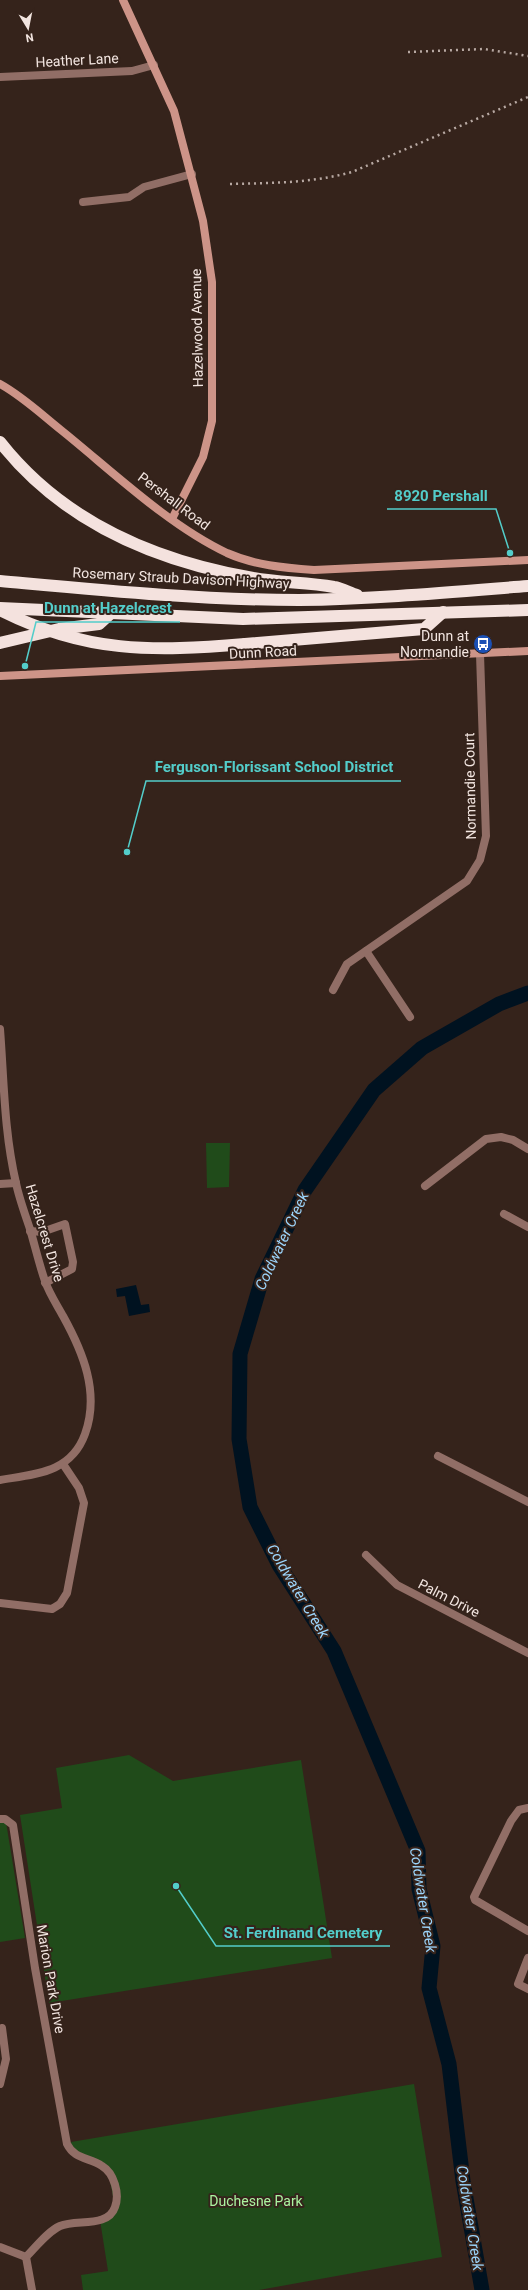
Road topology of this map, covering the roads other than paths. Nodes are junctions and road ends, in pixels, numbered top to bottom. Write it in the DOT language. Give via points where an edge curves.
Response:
graph roads {
  1 [pos="123,0"];
  2 [pos="154,65"];
  3 [pos="0,77"];
  4 [pos="192,174"];
  5 [pos="83,202"];
  6 [pos="0,384"];
  7 [pos="0,442"];
  8 [pos="172,519"];
  9 [pos="528,560"];
  10 [pos="3,580"];
  11 [pos="528,586"];
  12 [pos="362,597"];
  13 [pos="0,609"];
  14 [pos="528,610"];
  15 [pos="443,612"];
  16 [pos="110,614"];
  17 [pos="0,643"];
  18 [pos="528,651"];
  19 [pos="480,654"];
  20 [pos="0,676"];
  21 [pos="366,951"];
  22 [pos="333,990"];
  23 [pos="410,1017"];
  24 [pos="0,1029"];
  25 [pos="528,1149"];
  26 [pos="16,1183"];
  27 [pos="0,1184"];
  28 [pos="425,1186"];
  29 [pos="504,1214"];
  30 [pos="528,1227"];
  31 [pos="30,1230"];
  32 [pos="45,1283"];
  33 [pos="438,1456"];
  34 [pos="63,1464"];
  35 [pos="0,1480"];
  36 [pos="528,1502"];
  37 [pos="366,1555"];
  38 [pos="0,1604"];
  39 [pos="528,1653"];
  40 [pos="528,1808"];
  41 [pos="0,1819"];
  42 [pos="528,1931"];
  43 [pos="528,1958"];
  44 [pos="528,1989"];
  45 [pos="2,2028"];
  46 [pos="0,2084"];
  47 [pos="0,2247"];
  48 [pos="26,2257"];
  49 [pos="32,2290"];
  1 -- 2 [label="street, Hazelwood Avenue"];
  2 -- 3 [label="street, Heather Lane" via="132,71"];
  2 -- 4 [label="street, Hazelwood Avenue" via="174,111"];
  4 -- 5 [label="street" via="144,187 128,197"];
  4 -- 8 [label="street, Hazelwood Avenue" via="203,221 212,282 212,421 203,457"];
  6 -- 8 [label="street, Pershall Road" via="34,408"];
  7 -- 12 [label="highway" via="39,484 69,508 93,524 140,546 230,574 281,583 335,587"];
  8 -- 9 [label="street, Pershall Road" via="228,553 257,563 284,568 314,570"];
  10 -- 12 [label="highway, Rosemary Straub Davison Highway" via="209,598 299,600"];
  11 -- 12 [label="highway, Rosemary Straub Davison Highway"];
  13 -- 15 [label="highway, bridge" via="49,632 104,646 179,649 424,629"];
  13 -- 16 [label="highway"];
  14 -- 15 [label="highway"];
  15 -- 16 [label="highway" via="273,619"];
  16 -- 17 [label="highway" via="99,624 59,629"];
  18 -- 19 [label="street, Dunn Road"];
  19 -- 20 [label="street, Dunn Road"];
  19 -- 21 [label="street, Normandie Court" via="486,836 480,860 467,881"];
  21 -- 22 [label="street, Normandie Court" via="347,964"];
  21 -- 23 [label="street"];
  24 -- 26 [label="street, Hazelcrest Drive" via="7,1133"];
  25 -- 28 [label="street" via="513,1140 501,1137 486,1139"];
  26 -- 27 [label="street"];
  26 -- 31 [label="street, Hazelcrest Drive"];
  29 -- 30 [label="street"];
  31 -- 32 [label="street, Hazelcrest Drive"];
  31 -- 32 [label="street" via="42,1232 65,1224 73,1262 72,1269"];
  32 -- 34 [label="street, Hazelcrest Drive" via="76,1340 85,1362 91,1393 85,1435"];
  33 -- 36 [label="street"];
  34 -- 35 [label="street" via="51,1470"];
  34 -- 38 [label="street" via="84,1503 67,1593 60,1604 52,1609"];
  37 -- 39 [label="street, Palm Drive" via="397,1585"];
  40 -- 42 [label="street" via="519,1810 511,1821 474,1897 475,1900"];
  41 -- 48 [label="street, Marion Park Drive" via="5,1819 13,1825 35,1968 67,2144 74,2154 101,2165 116,2187 116,2207 111,2215 100,2220 61,2226"];
  43 -- 44 [label="street" via="518,1984"];
  45 -- 46 [label="street" via="6,2059"];
  47 -- 48 [label="street"];
  48 -- 49 [label="street"];
}
